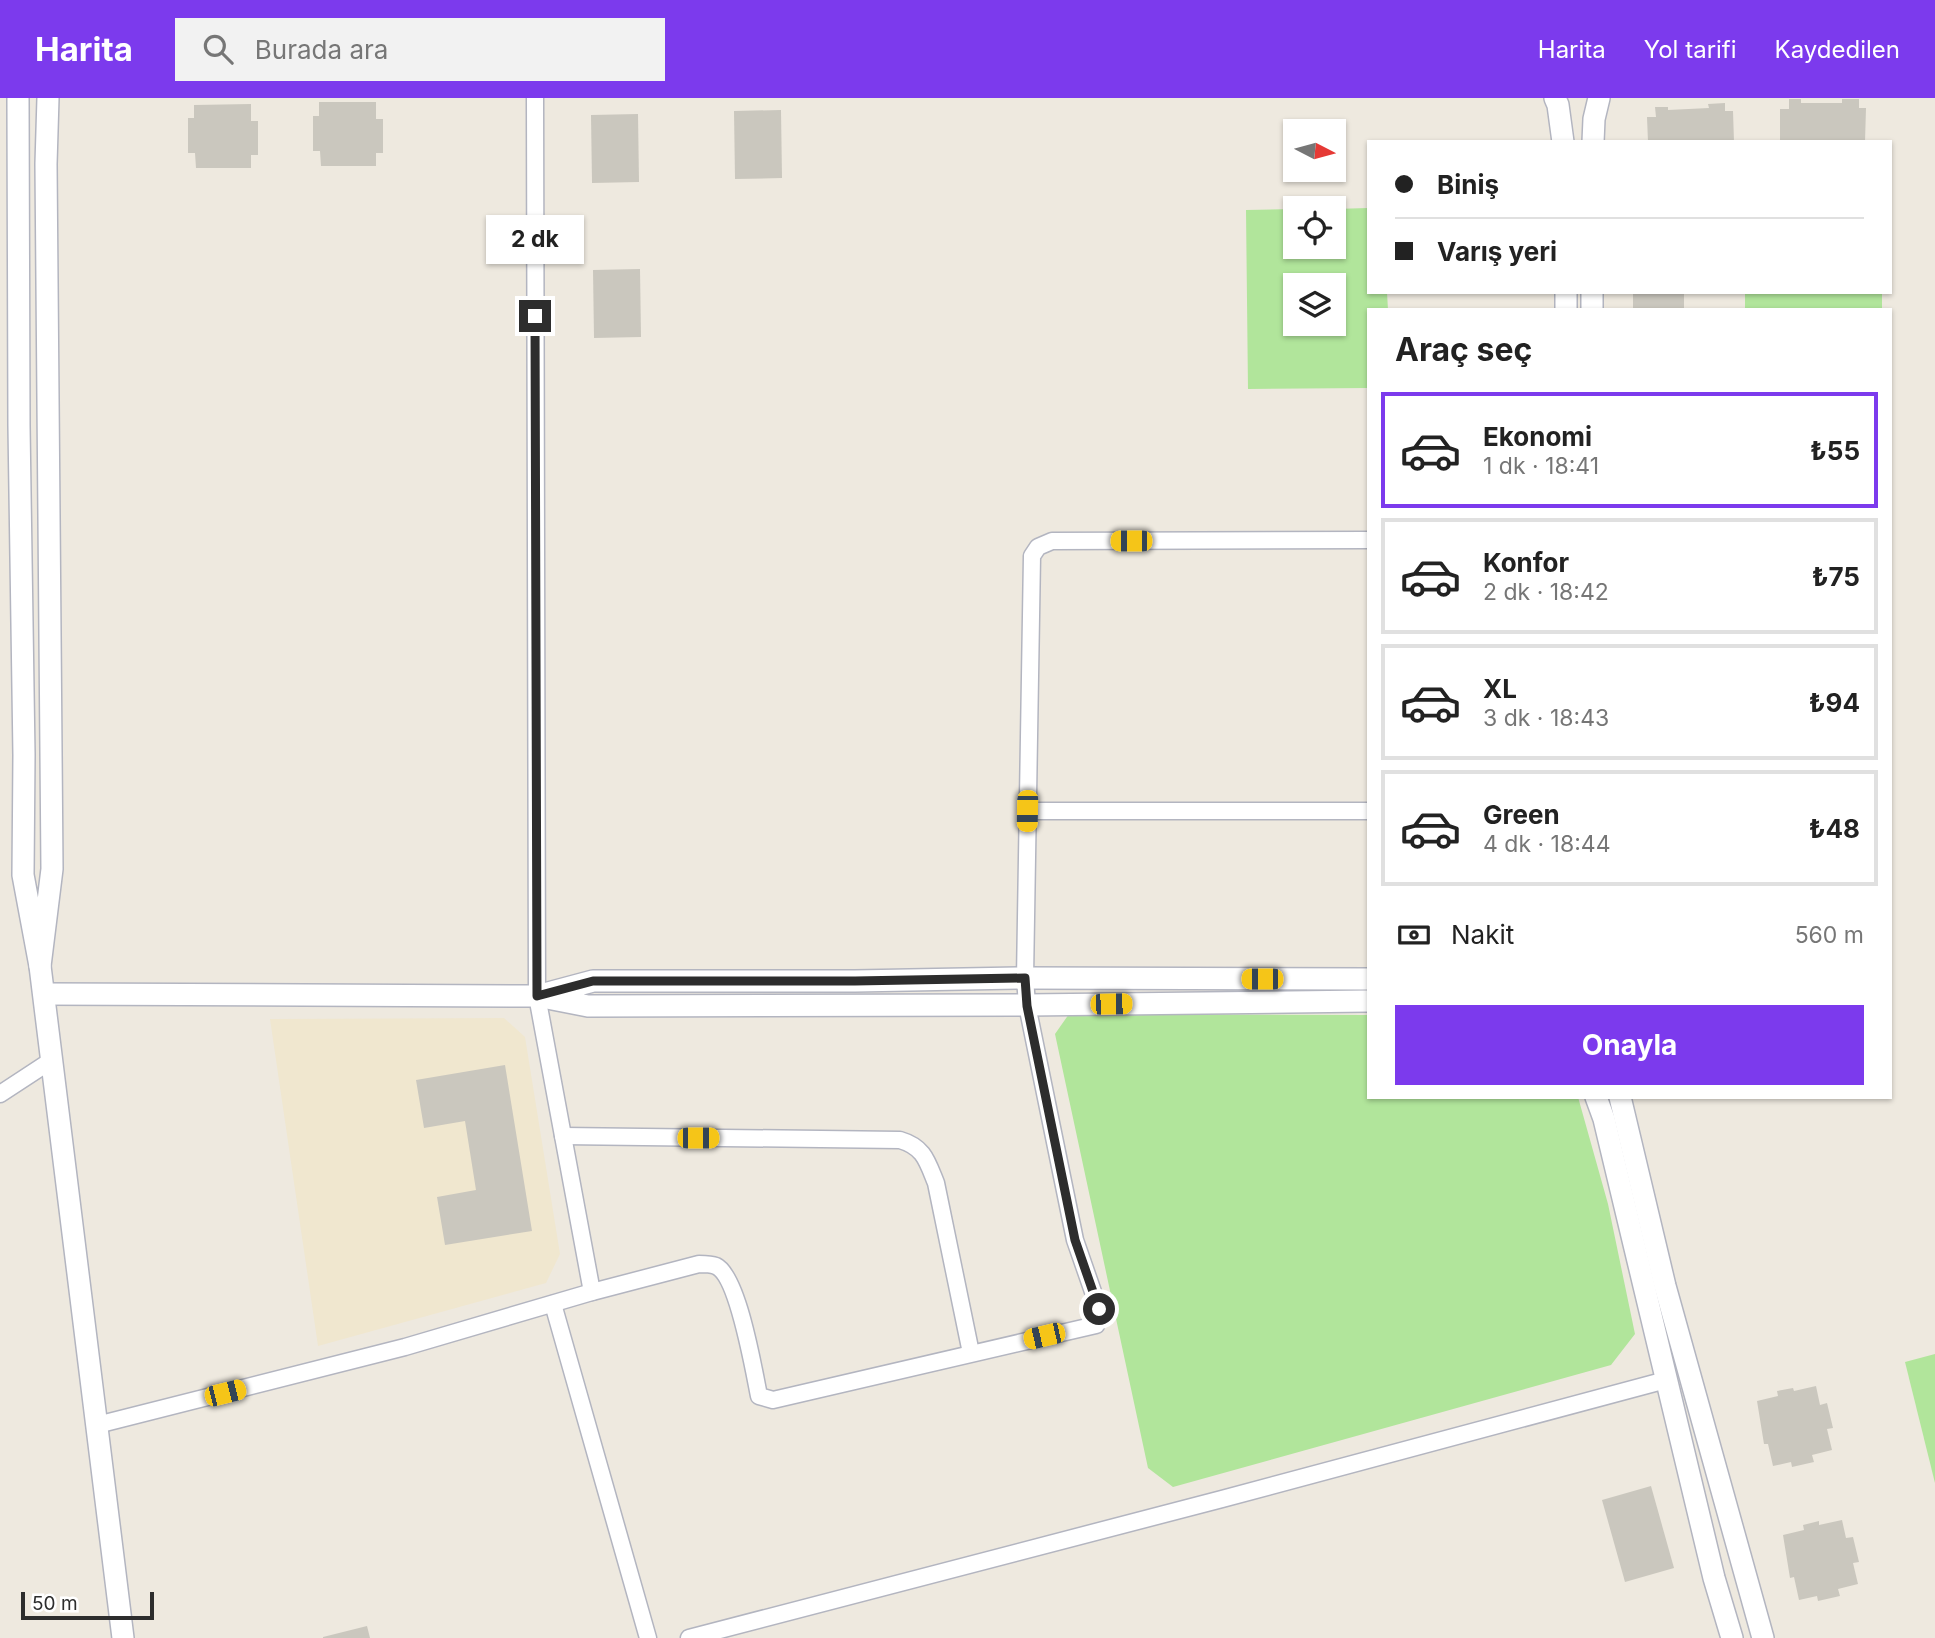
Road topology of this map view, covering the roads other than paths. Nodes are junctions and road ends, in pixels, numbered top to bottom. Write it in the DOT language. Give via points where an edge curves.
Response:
graph roads {
  1 [pos="18,98"];
  2 [pos="48,98"];
  3 [pos="535,98"];
  4 [pos="1555,98"];
  5 [pos="1599,98"];
  6 [pos="1563,140"];
  7 [pos="1593,140"];
  8 [pos="1367,540"];
  9 [pos="1027,811"];
  10 [pos="1367,811"];
  11 [pos="40,966"];
  12 [pos="1025,978"];
  13 [pos="1367,979"];
  14 [pos="44,994"];
  15 [pos="537,996"];
  16 [pos="1367,1001"];
  17 [pos="1027,1006"];
  18 [pos="52,1060"];
  19 [pos="0,1094"];
  20 [pos="1597,1099"];
  21 [pos="1620,1099"];
  22 [pos="563,1136"];
  23 [pos="592,1292"];
  24 [pos="553,1304"];
  25 [pos="971,1353"];
  26 [pos="1666,1380"];
  27 [pos="97,1425"];
  28 [pos="123,1638"];
  29 [pos="648,1638"];
  30 [pos="690,1638"];
  31 [pos="1732,1638"];
  32 [pos="1763,1638"];
  1 -- 11 [label="street" via="23,875"];
  2 -- 11 [label="street" via="52,869"];
  3 -- 15 [label="street"];
  4 -- 6 [label="street"];
  5 -- 7 [label="street"];
  8 -- 9 [label="street" via="1052,541 1038,547 1032,556"];
  9 -- 10 [label="street"];
  9 -- 12 [label="street"];
  11 -- 14 [label="street"];
  12 -- 13 [label="street"];
  12 -- 15 [label="street" via="593,981"];
  12 -- 17 [label="street"];
  14 -- 15 [label="street"];
  14 -- 18 [label="street"];
  15 -- 17 [label="street" via="588,1006"];
  15 -- 22 [label="street"];
  16 -- 17 [label="street"];
  17 -- 25 [label="street" via="1075,1240 1099,1309 1096,1325"];
  18 -- 19 [label="street"];
  18 -- 27 [label="street"];
  20 -- 26 [label="street"];
  21 -- 32 [label="street" via="1665,1286"];
  22 -- 23 [label="street"];
  22 -- 25 [label="street" via="913,1143 926,1157 936,1183"];
  23 -- 24 [label="street"];
  23 -- 25 [label="street" via="699,1264 716,1266 728,1278 744,1323 759,1396 773,1400"];
  24 -- 27 [label="street" via="405,1348"];
  24 -- 29 [label="street"];
  26 -- 30 [label="street"];
  26 -- 31 [label="street"];
  27 -- 28 [label="street"];
}
